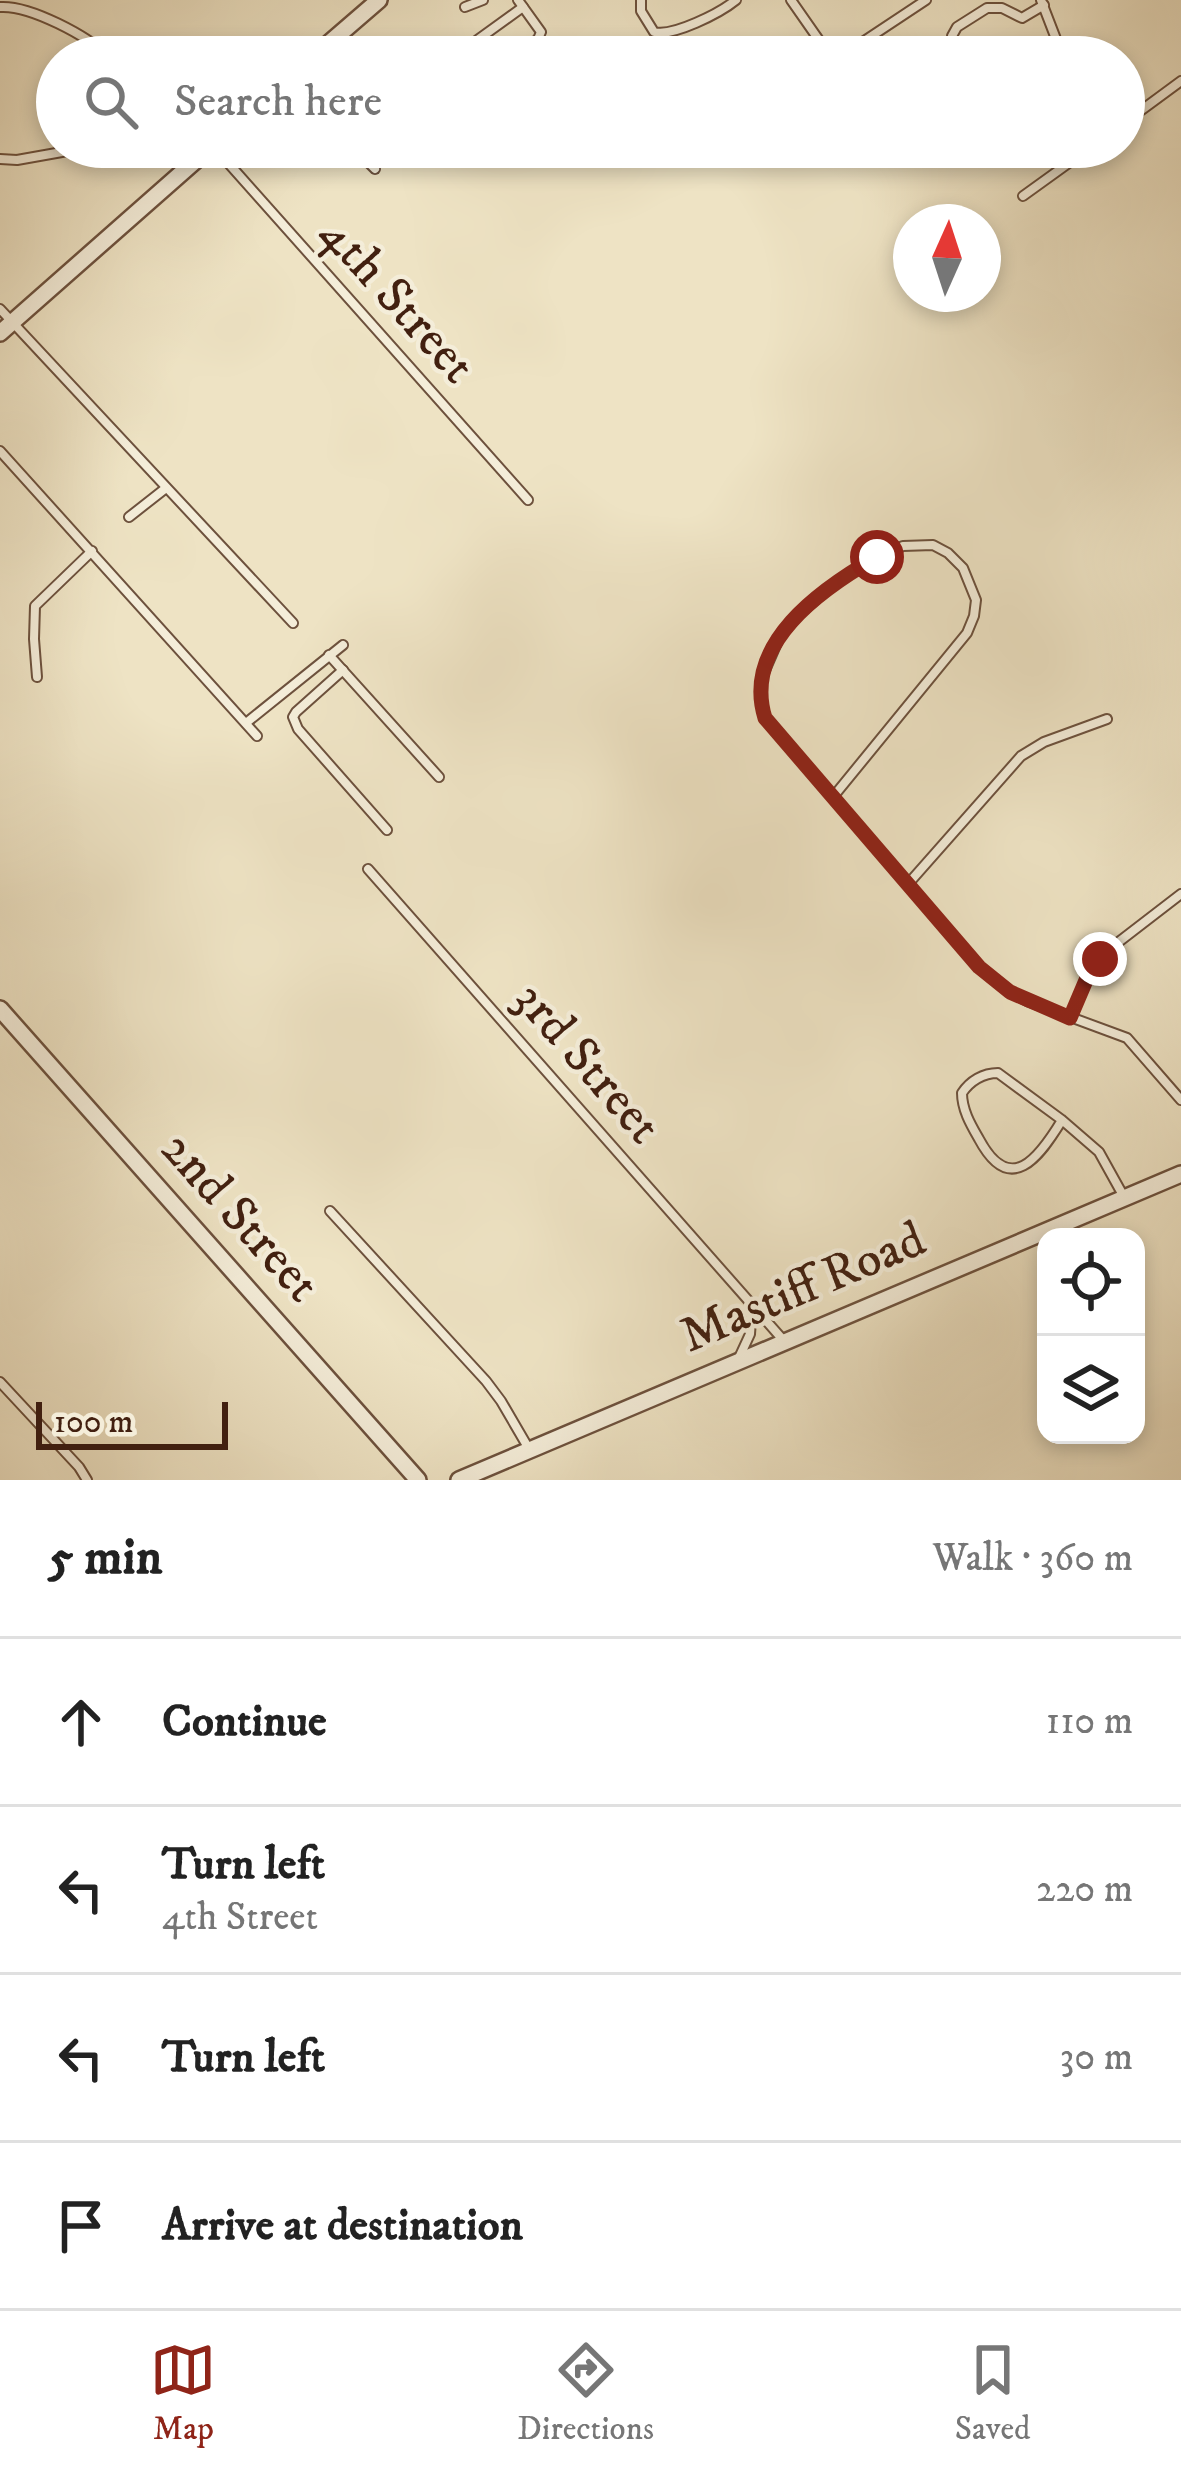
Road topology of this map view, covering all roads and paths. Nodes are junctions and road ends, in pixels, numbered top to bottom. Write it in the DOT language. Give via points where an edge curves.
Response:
graph roads {
  1 [pos="379,0"];
  2 [pos="483,0"];
  3 [pos="641,0"];
  4 [pos="736,0"];
  5 [pos="791,0"];
  6 [pos="926,0"];
  7 [pos="9,3"];
  8 [pos="520,3"];
  9 [pos="1042,3"];
  10 [pos="723,4"];
  11 [pos="0,7"];
  12 [pos="465,7"];
  13 [pos="82,36"];
  14 [pos="337,36"];
  15 [pos="482,36"];
  16 [pos="540,36"];
  17 [pos="815,36"];
  18 [pos="870,36"];
  19 [pos="953,36"];
  20 [pos="1055,36"];
  21 [pos="1181,81"];
  22 [pos="1145,108"];
  23 [pos="36,157"];
  24 [pos="0,160"];
  25 [pos="183,168"];
  26 [pos="214,168"];
  27 [pos="1062,168"];
  28 [pos="1023,196"];
  29 [pos="0,309"];
  30 [pos="6,328"];
  31 [pos="0,451"];
  32 [pos="166,488"];
  33 [pos="528,500"];
  34 [pos="129,518"];
  35 [pos="92,551"];
  36 [pos="293,623"];
  37 [pos="343,645"];
  38 [pos="329,655"];
  39 [pos="344,670"];
  40 [pos="37,676"];
  41 [pos="1107,718"];
  42 [pos="246,723"];
  43 [pos="257,736"];
  44 [pos="439,776"];
  45 [pos="833,797"];
  46 [pos="387,830"];
  47 [pos="368,869"];
  48 [pos="908,884"];
  49 [pos="1181,894"];
  50 [pos="0,1009"];
  51 [pos="1070,1018"];
  52 [pos="1181,1100"];
  53 [pos="1062,1120"];
  54 [pos="1181,1174"];
  55 [pos="1124,1198"];
  56 [pos="330,1211"];
  57 [pos="752,1305"];
  58 [pos="785,1342"];
  59 [pos="736,1363"];
  60 [pos="0,1382"];
  61 [pos="530,1450"];
  62 [pos="87,1480"];
  63 [pos="418,1480"];
  64 [pos="459,1480"];
  1 -- 14 [label="street"];
  2 -- 12 [label="lane"];
  3 -- 10 [label="lane" via="654,32 665,35"];
  4 -- 10 [label="lane"];
  5 -- 17 [label="lane"];
  6 -- 18 [label="lane"];
  7 -- 11 [label="lane"];
  7 -- 13 [label="lane"];
  8 -- 15 [label="lane"];
  8 -- 16 [label="lane"];
  9 -- 19 [label="lane" via="1022,18 987,8"];
  9 -- 20 [label="lane"];
  21 -- 22 [label="lane"];
  23 -- 24 [label="lane"];
  25 -- 30 [label="street"];
  26 -- 33 [label="lane, 4th Street"];
  27 -- 28 [label="lane"];
  29 -- 30 [label="lane"];
  30 -- 32 [label="lane"];
  31 -- 35 [label="lane"];
  32 -- 34 [label="lane"];
  32 -- 36 [label="lane"];
  35 -- 40 [label="lane" via="35,606"];
  35 -- 42 [label="lane"];
  37 -- 38 [label="lane"];
  38 -- 39 [label="lane"];
  38 -- 42 [label="lane"];
  39 -- 44 [label="lane"];
  39 -- 46 [label="lane" via="294,721"];
  41 -- 48 [label="lane" via="1021,756"];
  42 -- 43 [label="lane"];
  45 -- 45 [label="lane" via="974,616 963,568 933,545 903,546 856,569 813,600 770,654 760,692 765,718"];
  45 -- 48 [label="lane"];
  47 -- 57 [label="lane, 3rd Street"];
  48 -- 51 [label="lane" via="997,983"];
  49 -- 51 [label="lane" via="1093,967"];
  50 -- 63 [label="street, 2nd Street"];
  51 -- 52 [label="lane" via="1127,1038"];
  53 -- 53 [label="lane" via="1033,1160 1002,1168 987,1154 962,1093 998,1073"];
  53 -- 55 [label="lane" via="1099,1152"];
  54 -- 55 [label="street, Mastiff Road"];
  55 -- 58 [label="street, Mastiff Road"];
  56 -- 61 [label="lane" via="502,1401"];
  57 -- 58 [label="lane, 3rd Street"];
  57 -- 59 [label="lane"];
  58 -- 59 [label="street, Mastiff Road"];
  59 -- 61 [label="street, Mastiff Road"];
  60 -- 62 [label="lane"];
  61 -- 64 [label="street, Mastiff Road"];
}
